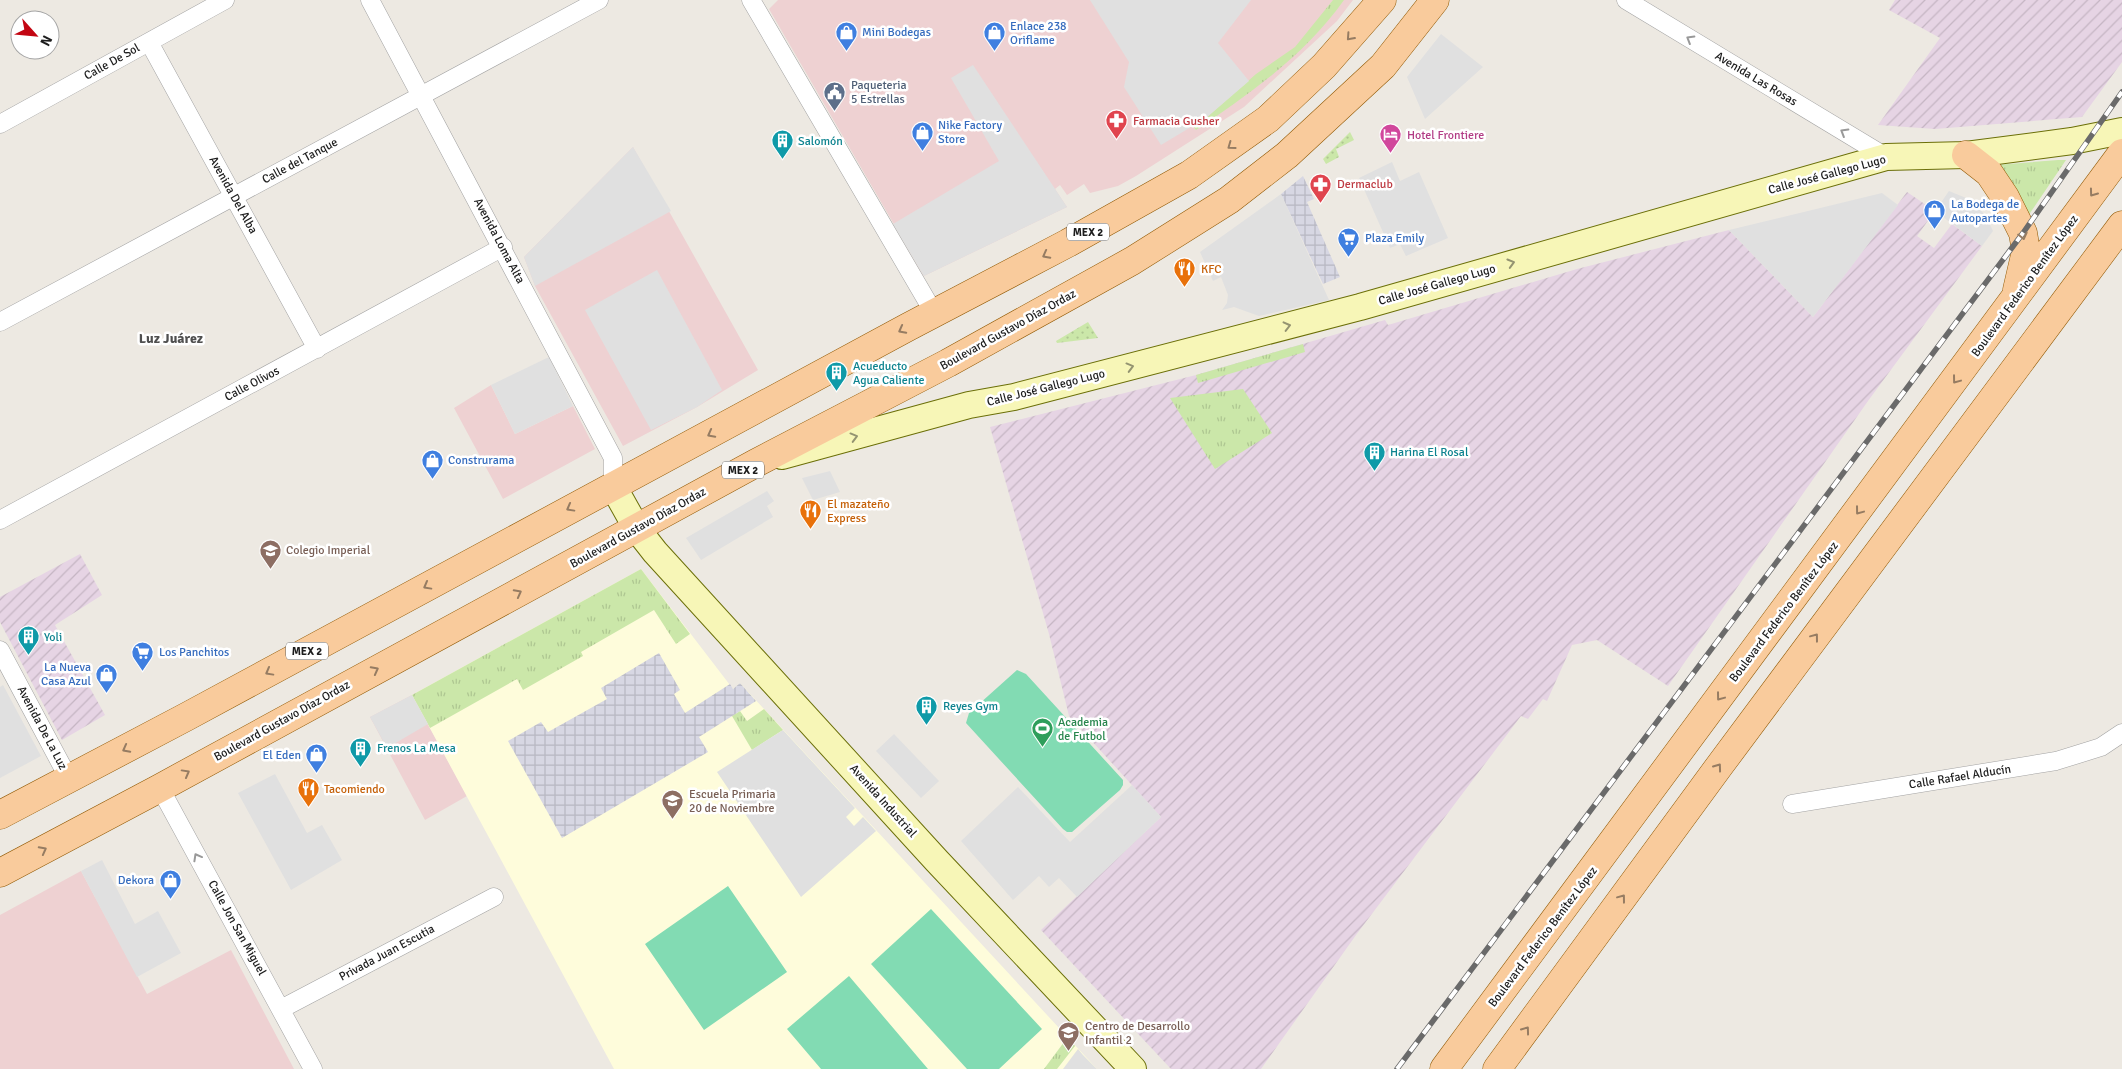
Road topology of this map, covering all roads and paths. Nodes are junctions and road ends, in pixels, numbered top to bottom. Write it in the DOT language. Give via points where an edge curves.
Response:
graph roads {
  1 [pos="225,0"];
  2 [pos="370,0"];
  3 [pos="599,0"];
  4 [pos="751,0"];
  5 [pos="1382,0"];
  6 [pos="1435,0"];
  7 [pos="1626,0"];
  8 [pos="581,4"];
  9 [pos="149,42"];
  10 [pos="421,96"];
  11 [pos="0,124"];
  12 [pos="2122,131"];
  13 [pos="2122,153"];
  14 [pos="1966,155"];
  15 [pos="1886,157"];
  16 [pos="233,197"];
  17 [pos="2122,225"];
  18 [pos="502,247"];
  19 [pos="2012,304"];
  20 [pos="934,313"];
  21 [pos="0,322"];
  22 [pos="316,349"];
  23 [pos="756,463"];
  24 [pos="613,486"];
  25 [pos="0,520"];
  26 [pos="637,529"];
  27 [pos="0,650"];
  28 [pos="2122,733"];
  29 [pos="70,779"];
  30 [pos="160,788"];
  31 [pos="1792,804"];
  32 [pos="0,815"];
  33 [pos="0,873"];
  34 [pos="494,897"];
  35 [pos="281,1009"];
  36 [pos="313,1069"];
  37 [pos="1133,1069"];
  38 [pos="1444,1069"];
  39 [pos="1497,1069"];
  1 -- 9 [label="street, Calle De Sol"];
  2 -- 10 [label="street, Avenida Loma Alta"];
  3 -- 8 [label="street, Calle del Tanque"];
  4 -- 20 [label="street"];
  5 -- 20 [label="main road, MEX 2, one-way" via="1324,66 1268,119 1204,166 1133,208"];
  6 -- 23 [label="main road, Boulevard Gustavo Díaz Ordaz / MEX 2" via="1383,66 1287,155 1229,200 1132,261 948,363"];
  15 -- 7 [label="street, Avenida Las Rosas, one-way"];
  8 -- 10 [label="street, Calle del Tanque"];
  9 -- 11 [label="street, Calle De Sol"];
  9 -- 16 [label="street, Avenida Del Alba"];
  10 -- 16 [label="street, Calle del Tanque"];
  10 -- 18 [label="street, Avenida Loma Alta"];
  12 -- 14 [label="main road, Calle José Gallego Lugo"];
  13 -- 19 [label="main road, Boulevard Federico Benítez López, one-way"];
  14 -- 15 [label="main road, Calle José Gallego Lugo"];
  14 -- 19 [label="main road, one-way" via="1989,173 2023,233 2026,251"];
  23 -- 15 [label="main road, Calle José Gallego Lugo, one-way" via="969,405 1014,397 1360,308"];
  16 -- 21 [label="street, Calle del Tanque"];
  16 -- 22 [label="street, Avenida Del Alba"];
  39 -- 17 [label="main road, one-way"];
  18 -- 22 [label="street, Calle Olivos"];
  18 -- 24 [label="street, Avenida Loma Alta" via="613,458"];
  19 -- 38 [label="main road, Boulevard Federico Benítez López, one-way"];
  20 -- 24 [label="main road, MEX 2, one-way"];
  22 -- 25 [label="street, Calle Olivos"];
  23 -- 26 [label="main road, Boulevard Gustavo Díaz Ordaz / MEX 2"];
  24 -- 26 [label="main road, Avenida Industrial"];
  24 -- 29 [label="main road, MEX 2, one-way"];
  30 -- 26 [label="main road, Boulevard Gustavo Díaz Ordaz / MEX 2, one-way"];
  26 -- 37 [label="main road, Avenida Industrial" via="937,861"];
  27 -- 29 [label="street, Avenida De La Luz"];
  28 -- 31 [label="street, Calle Rafael Alducín" via="2101,747 2056,762"];
  29 -- 32 [label="main road, MEX 2"];
  33 -- 30 [label="main road, Boulevard Gustavo Díaz Ordaz / MEX 2, one-way"];
  35 -- 30 [label="street, Calle Jon San Miguel, one-way"];
  34 -- 35 [label="street, Privada Juan Escutia"];
  35 -- 36 [label="street, Calle Jon San Miguel"];
}
